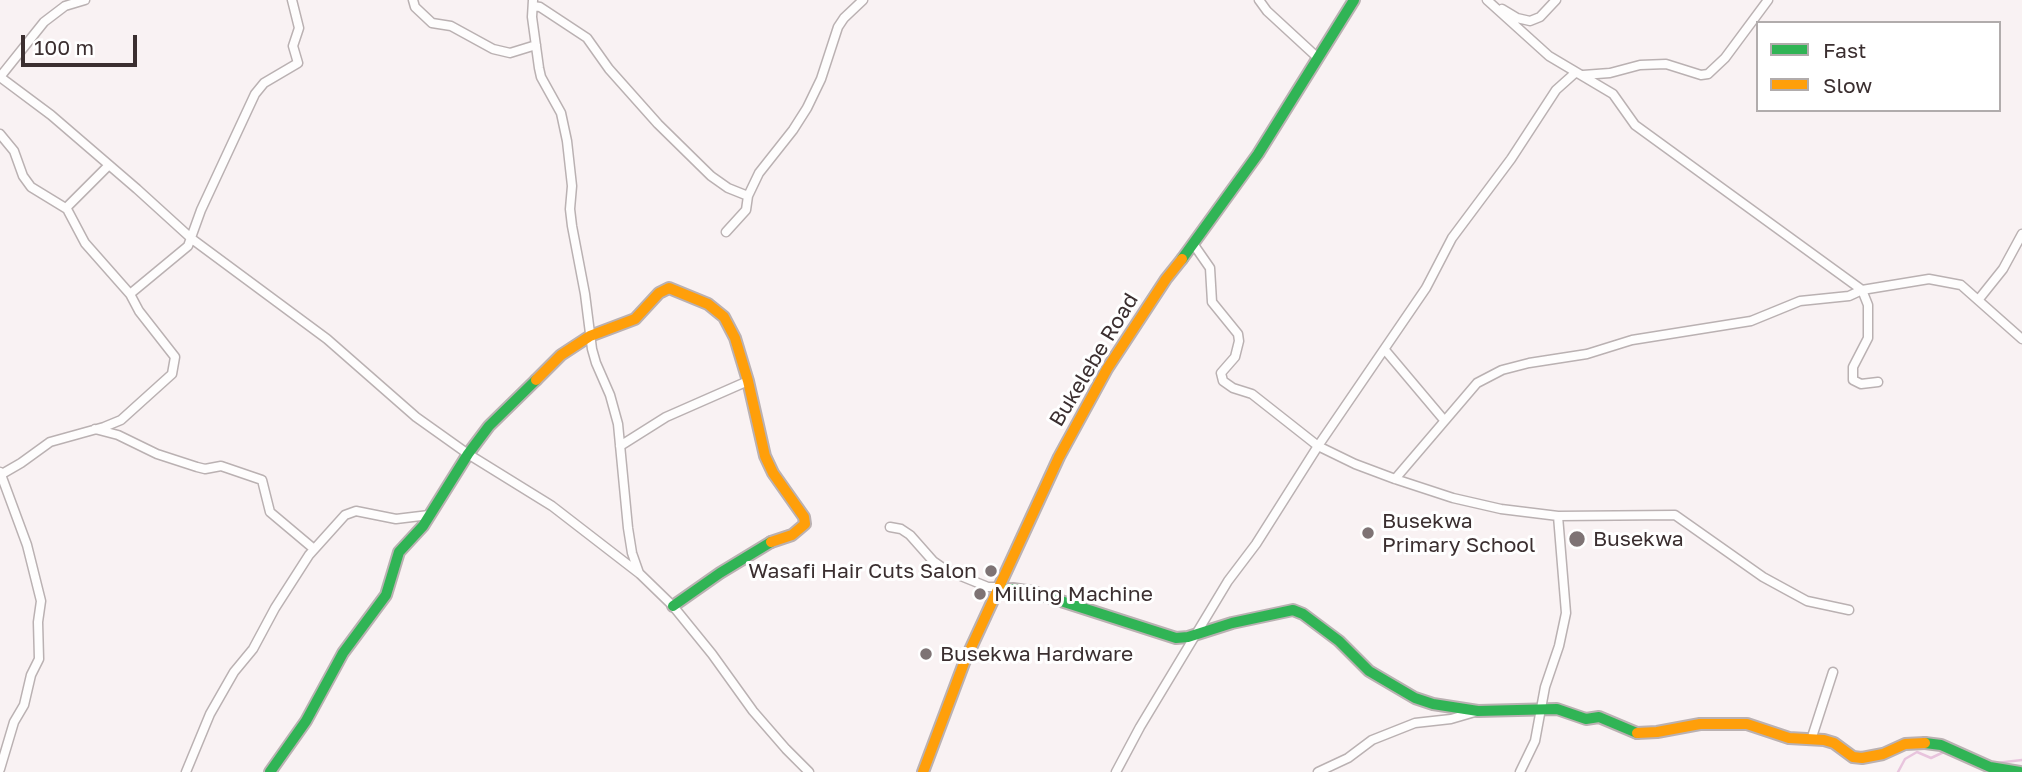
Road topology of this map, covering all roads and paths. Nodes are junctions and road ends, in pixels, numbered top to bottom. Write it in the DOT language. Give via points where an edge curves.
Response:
graph roads {
  1 [pos="85,0"];
  2 [pos="292,0"];
  3 [pos="413,0"];
  4 [pos="863,0"];
  5 [pos="1259,0"];
  6 [pos="1354,0"];
  7 [pos="1487,0"];
  8 [pos="1556,0"];
  9 [pos="1768,0"];
  10 [pos="533,3"];
  11 [pos="1496,8"];
  12 [pos="536,45"];
  13 [pos="1318,58"];
  14 [pos="1577,74"];
  15 [pos="0,77"];
  16 [pos="0,134"];
  17 [pos="109,165"];
  18 [pos="748,196"];
  19 [pos="66,208"];
  20 [pos="726,232"];
  21 [pos="2022,234"];
  22 [pos="192,239"];
  23 [pos="1194,245"];
  24 [pos="2019,247"];
  25 [pos="1863,290"];
  26 [pos="130,294"];
  27 [pos="1979,299"];
  28 [pos="590,336"];
  29 [pos="2022,339"];
  30 [pos="1385,350"];
  31 [pos="748,381"];
  32 [pos="1878,382"];
  33 [pos="1444,420"];
  34 [pos="95,429"];
  35 [pos="620,446"];
  36 [pos="1318,446"];
  37 [pos="468,454"];
  38 [pos="1,473"];
  39 [pos="1395,479"];
  40 [pos="429,515"];
  41 [pos="1558,516"];
  42 [pos="890,527"];
  43 [pos="314,549"];
  44 [pos="640,574"];
  45 [pos="999,589"];
  46 [pos="674,606"];
  47 [pos="1849,610"];
  48 [pos="1197,635"];
  49 [pos="1833,672"];
  50 [pos="1542,708"];
  51 [pos="1478,711"];
  52 [pos="1811,740"];
  53 [pos="0,769"];
  54 [pos="186,772"];
  55 [pos="270,772"];
  56 [pos="809,772"];
  57 [pos="923,772"];
  58 [pos="1116,772"];
  59 [pos="1318,772"];
  60 [pos="1520,772"];
  61 [pos="2020,772"];
  1 -- 15 [label="street" via="65,6 44,22"];
  2 -- 22 [label="street" via="299,28 293,46 298,63 264,83 255,94"];
  3 -- 12 [label="street" via="432,23 451,26 493,49 510,52"];
  4 -- 18 [label="street" via="838,27 807,108"];
  5 -- 13 [label="street"];
  6 -- 13 [label="street, Bukelebe Road"];
  7 -- 11 [label="street"];
  8 -- 11 [label="street" via="1541,17 1530,21"];
  9 -- 14 [label="street" via="1708,74 1665,64"];
  10 -- 12 [label="street"];
  10 -- 18 [label="street" via="587,37 658,124 712,176"];
  11 -- 14 [label="street" via="1528,39"];
  12 -- 28 [label="street" via="541,77 561,113 568,141 571,218"];
  13 -- 23 [label="street, Bukelebe Road"];
  14 -- 25 [label="street" via="1613,94 1635,125"];
  14 -- 30 [label="street" via="1556,90 1452,238"];
  15 -- 17 [label="street"];
  16 -- 19 [label="street" via="31,187"];
  17 -- 19 [label="street"];
  17 -- 22 [label="street"];
  18 -- 20 [label="street" via="746,210"];
  19 -- 26 [label="street" via="85,243"];
  21 -- 24 [label="street"];
  22 -- 26 [label="street"];
  22 -- 37 [label="street" via="319,332 416,417"];
  23 -- 36 [label="street" via="1210,268 1212,302 1238,334 1235,356 1221,373 1223,381 1252,394"];
  23 -- 45 [label="street, Bukelebe Road" via="1107,369 1059,457"];
  24 -- 27 [label="street"];
  25 -- 27 [label="street" via="1929,279 1961,285"];
  25 -- 32 [label="street" via="1868,338 1853,367 1853,380"];
  25 -- 33 [label="street" via="1849,296 1800,301 1751,321 1632,340 1587,354 1502,370 1477,383"];
  26 -- 34 [label="street" via="173,352 175,370 121,420"];
  27 -- 29 [label="street"];
  28 -- 31 [label="street" via="635,319 659,293 676,289 724,317"];
  28 -- 35 [label="street" via="615,411"];
  28 -- 37 [label="street" via="550,364 496,418"];
  30 -- 33 [label="street"];
  30 -- 36 [label="street"];
  31 -- 35 [label="street" via="666,417"];
  31 -- 46 [label="street" via="765,456 806,523"];
  33 -- 39 [label="street"];
  34 -- 38 [label="street" via="50,442"];
  34 -- 43 [label="street" via="197,467 221,466 262,480 270,512"];
  35 -- 44 [label="street" via="628,528"];
  36 -- 39 [label="street"];
  36 -- 48 [label="street"];
  37 -- 40 [label="street"];
  37 -- 44 [label="street" via="552,506"];
  38 -- 53 [label="street" via="41,601 39,659"];
  39 -- 41 [label="street" via="1477,503"];
  40 -- 43 [label="street" via="396,519 351,512"];
  40 -- 55 [label="street" via="399,552 386,595 343,653 306,721"];
  41 -- 47 [label="street" via="1675,515 1763,577 1807,601"];
  41 -- 50 [label="street" via="1566,613"];
  42 -- 45 [label="street" via="911,535 937,565"];
  43 -- 54 [label="street" via="220,695"];
  44 -- 46 [label="street"];
  45 -- 48 [label="street" via="1032,592 1169,636"];
  45 -- 57 [label="street, Bukelebe Road"];
  46 -- 56 [label="street" via="753,712"];
  48 -- 51 [label="street" via="1293,610 1339,641 1369,671 1415,698"];
  48 -- 58 [label="street"];
  49 -- 52 [label="street"];
  50 -- 51 [label="street"];
  50 -- 52 [label="street" via="1586,719 1599,717 1639,733 1734,722"];
  50 -- 60 [label="street" via="1535,741"];
  51 -- 59 [label="street" via="1415,723 1372,740"];
  52 -- 61 [label="street" via="1834,743 1862,758 1905,744 1928,743 1990,767"];
}
